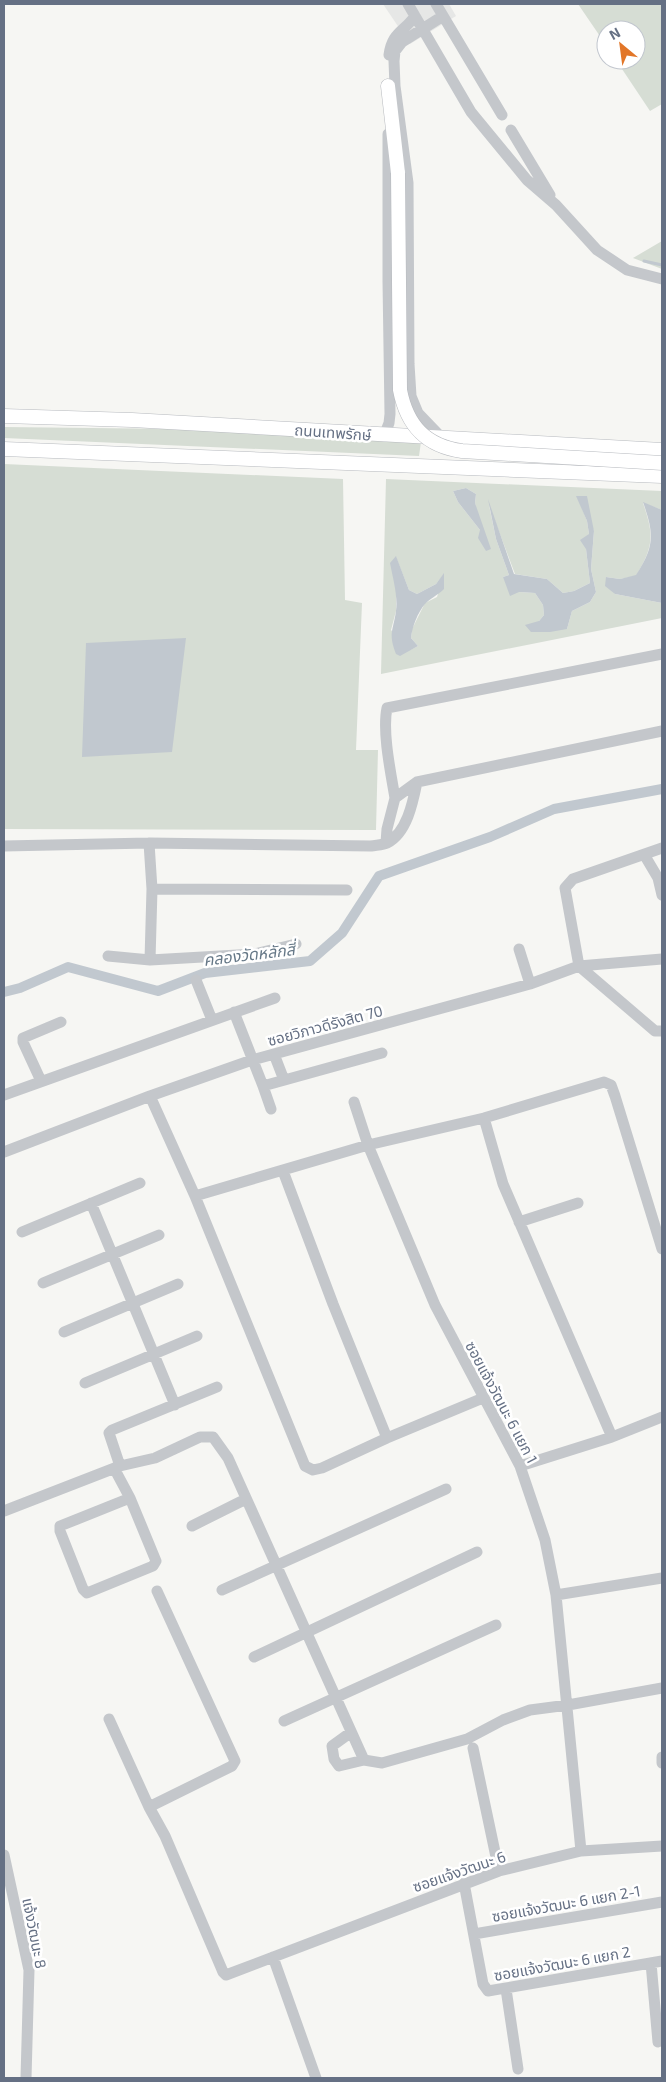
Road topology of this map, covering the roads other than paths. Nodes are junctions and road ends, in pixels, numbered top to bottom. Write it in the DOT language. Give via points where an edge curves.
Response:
graph roads {
  1 [pos="408,4"];
  2 [pos="436,4"];
  3 [pos="415,16"];
  4 [pos="444,16"];
  5 [pos="422,28"];
  6 [pos="388,86"];
  7 [pos="502,115"];
  8 [pos="511,130"];
  9 [pos="556,205"];
  10 [pos="662,279"];
  11 [pos="411,396"];
  12 [pos="389,400"];
  13 [pos="4,416"];
  14 [pos="384,436"];
  15 [pos="442,438"];
  16 [pos="4,449"];
  17 [pos="662,450"];
  18 [pos="662,463"];
  19 [pos="662,476"];
  20 [pos="662,654"];
  21 [pos="662,731"];
  22 [pos="417,782"];
  23 [pos="395,798"];
  24 [pos="149,844"];
  25 [pos="386,844"];
  26 [pos="4,846"];
  27 [pos="662,848"];
  28 [pos="645,856"];
  29 [pos="152,889"];
  30 [pos="347,890"];
  31 [pos="662,895"];
  32 [pos="296,944"];
  33 [pos="520,949"];
  34 [pos="108,956"];
  35 [pos="662,959"];
  36 [pos="150,960"];
  37 [pos="579,966"];
  38 [pos="196,980"];
  39 [pos="530,984"];
  40 [pos="275,998"];
  41 [pos="234,1012"];
  42 [pos="212,1020"];
  43 [pos="61,1022"];
  44 [pos="662,1031"];
  45 [pos="382,1053"];
  46 [pos="274,1054"];
  47 [pos="252,1060"];
  48 [pos="284,1080"];
  49 [pos="41,1081"];
  50 [pos="263,1086"];
  51 [pos="4,1095"];
  52 [pos="150,1096"];
  53 [pos="354,1102"];
  54 [pos="271,1109"];
  55 [pos="484,1118"];
  56 [pos="368,1145"];
  57 [pos="4,1152"];
  58 [pos="283,1171"];
  59 [pos="140,1183"];
  60 [pos="195,1196"];
  61 [pos="91,1203"];
  62 [pos="578,1203"];
  63 [pos="519,1222"];
  64 [pos="22,1232"];
  65 [pos="160,1235"];
  66 [pos="662,1249"];
  67 [pos="112,1254"];
  68 [pos="43,1283"];
  69 [pos="178,1284"];
  70 [pos="132,1303"];
  71 [pos="64,1332"];
  72 [pos="197,1336"];
  73 [pos="154,1354"];
  74 [pos="85,1383"];
  75 [pos="217,1387"];
  76 [pos="483,1398"];
  77 [pos="175,1405"];
  78 [pos="662,1417"];
  79 [pos="612,1437"];
  80 [pos="387,1438"];
  81 [pos="520,1466"];
  82 [pos="117,1467"];
  83 [pos="446,1489"];
  84 [pos="130,1498"];
  85 [pos="246,1499"];
  86 [pos="4,1511"];
  87 [pos="192,1526"];
  88 [pos="477,1552"];
  89 [pos="276,1566"];
  90 [pos="662,1578"];
  91 [pos="222,1590"];
  92 [pos="156,1591"];
  93 [pos="556,1595"];
  94 [pos="496,1625"];
  95 [pos="306,1633"];
  96 [pos="254,1657"];
  97 [pos="662,1688"];
  98 [pos="335,1698"];
  99 [pos="568,1705"];
  100 [pos="109,1719"];
  101 [pos="284,1721"];
  102 [pos="350,1733"];
  103 [pos="474,1748"];
  104 [pos="662,1757"];
  105 [pos="364,1760"];
  106 [pos="662,1763"];
  107 [pos="149,1807"];
  108 [pos="662,1846"];
  109 [pos="581,1851"];
  110 [pos="4,1855"];
  111 [pos="500,1871"];
  112 [pos="464,1883"];
  113 [pos="662,1902"];
  114 [pos="474,1934"];
  115 [pos="273,1957"];
  116 [pos="656,1962"];
  117 [pos="506,1989"];
  118 [pos="658,2042"];
  119 [pos="518,2070"];
  120 [pos="26,2078"];
  121 [pos="316,2078"];
  1 -- 3 [label="street"];
  2 -- 4 [label="street"];
  3 -- 5 [label="street"];
  3 -- 6 [label="street" via="392,42"];
  4 -- 5 [label="street"];
  4 -- 7 [label="street"];
  5 -- 9 [label="street" via="470,112 527,180"];
  5 -- 11 [label="street" via="402,42 395,51 394,61 408,182"];
  6 -- 12 [label="street"];
  6 -- 18 [label="main road, bridge" via="398,173 400,390 402,404 410,420 419,432 446,449"];
  8 -- 9 [label="street"];
  9 -- 10 [label="street" via="597,250 627,270"];
  11 -- 12 [label="street" via="401,408"];
  11 -- 15 [label="street" via="418,413"];
  12 -- 14 [label="street" via="389,423"];
  13 -- 14 [label="main road, ถนนเทพรักษ์" via="132,420"];
  14 -- 15 [label="main road, ถนนเทพรักษ์"];
  15 -- 17 [label="main road, ถนนเทพรักษ์"];
  16 -- 19 [label="main road, ถนนเทพรักษ์"];
  20 -- 23 [label="street" via="387,708 389,765"];
  21 -- 22 [label="street"];
  22 -- 23 [label="street"];
  22 -- 25 [label="street" via="404,824 397,836"];
  23 -- 25 [label="street"];
  24 -- 25 [label="street"];
  24 -- 26 [label="street"];
  24 -- 29 [label="street"];
  27 -- 28 [label="street"];
  28 -- 31 [label="street" via="658,878"];
  28 -- 37 [label="street" via="573,879 565,888"];
  29 -- 30 [label="street"];
  29 -- 36 [label="street"];
  32 -- 36 [label="street" via="255,954"];
  33 -- 39 [label="street"];
  34 -- 36 [label="street"];
  35 -- 37 [label="street, ซอยวิภาวดีรังสิต 70"];
  37 -- 39 [label="street, ซอยวิภาวดีรังสิต 70"];
  37 -- 44 [label="street" via="654,1031"];
  38 -- 42 [label="street"];
  39 -- 46 [label="street, ซอยวิภาวดีรังสิต 70"];
  40 -- 41 [label="street"];
  41 -- 42 [label="street"];
  41 -- 47 [label="street"];
  42 -- 49 [label="street"];
  43 -- 49 [label="street" via="23,1038"];
  45 -- 48 [label="street"];
  46 -- 47 [label="street, ซอยวิภาวดีรังสิต 70"];
  46 -- 48 [label="street"];
  47 -- 50 [label="street"];
  47 -- 52 [label="street, ซอยวิภาวดีรังสิต 70"];
  48 -- 50 [label="street"];
  49 -- 51 [label="street"];
  50 -- 54 [label="street"];
  52 -- 57 [label="street, ซอยวิภาวดีรังสิต 70"];
  52 -- 60 [label="street"];
  53 -- 56 [label="street, ซอยแจ้งวัฒนะ 6 แยก 1"];
  55 -- 56 [label="street"];
  55 -- 63 [label="street" via="503,1184"];
  55 -- 66 [label="street" via="598,1083 610,1085"];
  56 -- 58 [label="street"];
  56 -- 76 [label="street, ซอยแจ้งวัฒนะ 6 แยก 1" via="435,1305"];
  58 -- 60 [label="street"];
  58 -- 80 [label="street"];
  59 -- 61 [label="street"];
  60 -- 80 [label="street" via="305,1466 313,1470 322,1468"];
  61 -- 64 [label="street"];
  61 -- 67 [label="street"];
  62 -- 63 [label="street"];
  63 -- 79 [label="street"];
  65 -- 67 [label="street"];
  67 -- 68 [label="street"];
  67 -- 70 [label="street"];
  69 -- 70 [label="street"];
  70 -- 71 [label="street"];
  70 -- 73 [label="street"];
  72 -- 73 [label="street"];
  73 -- 74 [label="street"];
  73 -- 77 [label="street"];
  75 -- 77 [label="street"];
  76 -- 80 [label="street"];
  76 -- 81 [label="street, ซอยแจ้งวัฒนะ 6 แยก 1"];
  77 -- 82 [label="street" via="109,1434"];
  78 -- 79 [label="street"];
  79 -- 81 [label="street"];
  81 -- 93 [label="street, ซอยแจ้งวัฒนะ 6 แยก 1" via="545,1540"];
  82 -- 84 [label="street"];
  82 -- 85 [label="street" via="155,1458 200,1437 213,1437 228,1458"];
  82 -- 86 [label="street"];
  83 -- 89 [label="street"];
  84 -- 84 [label="street" via="60,1526 87,1593 153,1566 156,1561"];
  85 -- 87 [label="street"];
  85 -- 89 [label="street"];
  88 -- 95 [label="street"];
  89 -- 91 [label="street"];
  89 -- 95 [label="street"];
  90 -- 93 [label="street"];
  92 -- 107 [label="street" via="235,1761 232,1766"];
  93 -- 99 [label="street, ซอยแจ้งวัฒนะ 6 แยก 1"];
  94 -- 98 [label="street"];
  95 -- 96 [label="street"];
  95 -- 98 [label="street"];
  97 -- 99 [label="street"];
  98 -- 101 [label="street"];
  98 -- 102 [label="street"];
  99 -- 105 [label="street" via="530,1710 467,1738 391,1760"];
  99 -- 109 [label="street, ซอยแจ้งวัฒนะ 6 แยก 1"];
  100 -- 107 [label="street"];
  102 -- 105 [label="street"];
  102 -- 105 [label="street" via="332,1746 334,1759 339,1766"];
  103 -- 111 [label="street"];
  104 -- 106 [label="street"];
  107 -- 115 [label="street, ซอยแจ้งวัฒนะ 6" via="165,1836 223,1972 232,1974"];
  108 -- 109 [label="street, ซอยแจ้งวัฒนะ 6"];
  109 -- 111 [label="street, ซอยแจ้งวัฒนะ 6"];
  110 -- 120 [label="street, แจ้งวัฒนะ 8" via="29,1970"];
  111 -- 112 [label="street, ซอยแจ้งวัฒนะ 6"];
  112 -- 114 [label="street, ซอยแจ้งวัฒนะ 6 แยก 2"];
  112 -- 115 [label="street, ซอยแจ้งวัฒนะ 6"];
  113 -- 114 [label="street, ซอยแจ้งวัฒนะ 6 แยก 2-1"];
  114 -- 117 [label="street, ซอยแจ้งวัฒนะ 6 แยก 2" via="484,1987 490,1992"];
  115 -- 121 [label="street"];
  116 -- 117 [label="street, ซอยแจ้งวัฒนะ 6 แยก 2"];
  116 -- 118 [label="street"];
  117 -- 119 [label="street"];
}
